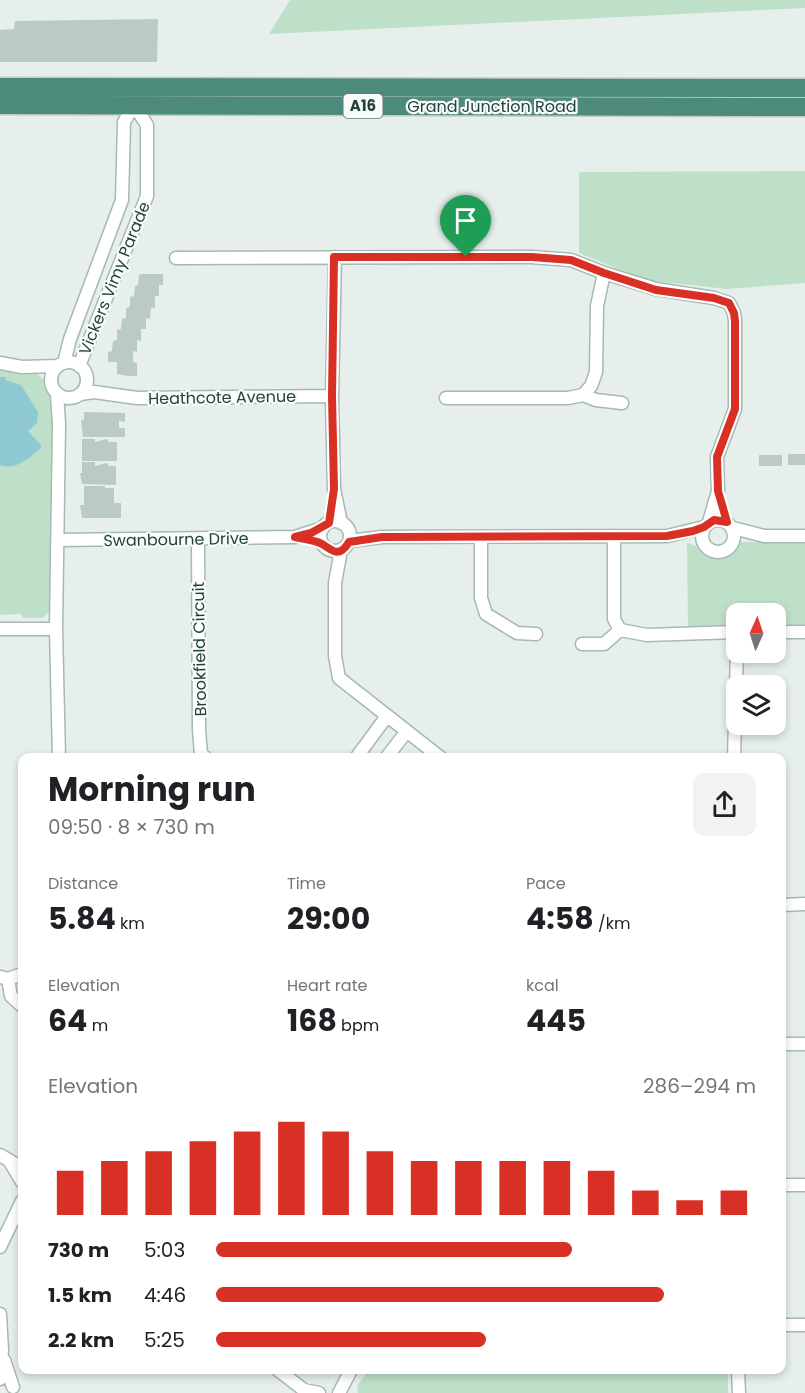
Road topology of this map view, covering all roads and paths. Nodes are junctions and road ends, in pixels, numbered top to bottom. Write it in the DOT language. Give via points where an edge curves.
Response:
graph roads {
  1 [pos="0,87"];
  2 [pos="805,88"];
  3 [pos="134,96"];
  4 [pos="0,105"];
  5 [pos="805,107"];
  6 [pos="334,257"];
  7 [pos="176,258"];
  8 [pos="604,273"];
  9 [pos="0,363"];
  10 [pos="61,365"];
  11 [pos="22,367"];
  12 [pos="82,370"];
  13 [pos="54,389"];
  14 [pos="113,393"];
  15 [pos="583,395"];
  16 [pos="76,396"];
  17 [pos="332,396"];
  18 [pos="446,398"];
  19 [pos="621,403"];
  20 [pos="59,424"];
  21 [pos="718,491"];
  22 [pos="707,525"];
  23 [pos="731,530"];
  24 [pos="335,536"];
  25 [pos="614,536"];
  26 [pos="667,536"];
  27 [pos="805,536"];
  28 [pos="481,537"];
  29 [pos="198,539"];
  30 [pos="57,540"];
  31 [pos="703,542"];
  32 [pos="0,629"];
  33 [pos="56,629"];
  34 [pos="620,630"];
  35 [pos="726,632"];
  36 [pos="786,632"];
  37 [pos="805,632"];
  38 [pos="536,634"];
  39 [pos="582,644"];
  40 [pos="737,663"];
  41 [pos="387,716"];
  42 [pos="407,731"];
  43 [pos="59,753"];
  44 [pos="201,753"];
  45 [pos="360,753"];
  46 [pos="390,753"];
  47 [pos="435,753"];
  48 [pos="735,753"];
  49 [pos="805,904"];
  50 [pos="786,905"];
  51 [pos="4,977"];
  52 [pos="18,1002"];
  53 [pos="786,1044"];
  54 [pos="805,1044"];
  55 [pos="5,1158"];
  56 [pos="18,1166"];
  57 [pos="18,1177"];
  58 [pos="786,1185"];
  59 [pos="805,1185"];
  60 [pos="18,1210"];
  61 [pos="18,1219"];
  62 [pos="10,1227"];
  63 [pos="0,1247"];
  64 [pos="0,1314"];
  65 [pos="786,1325"];
  66 [pos="805,1325"];
  67 [pos="2,1350"];
  68 [pos="283,1374"];
  69 [pos="349,1374"];
  70 [pos="738,1374"];
  71 [pos="0,1379"];
  72 [pos="10,1388"];
  73 [pos="320,1393"];
  74 [pos="339,1393"];
  75 [pos="739,1393"];
  1 -- 3 [label="highway, Grand Junction Road / A16"];
  2 -- 3 [label="highway, Grand Junction Road / A16"];
  3 -- 4 [label="highway, Grand Junction Road / A16"];
  3 -- 5 [label="highway, Grand Junction Road / A16"];
  3 -- 10 [label="street, Vickers Vimy Parade" via="124,122 122,200"];
  3 -- 12 [label="street, Vickers Vimy Parade" via="147,125 147,196"];
  6 -- 7 [label="street"];
  6 -- 8 [label="street" via="532,257 571,260"];
  6 -- 17 [label="street"];
  8 -- 15 [label="street" via="597,306 596,372"];
  8 -- 21 [label="street" via="656,290 729,303 734,313 735,409 717,457"];
  9 -- 11 [label="street"];
  10 -- 11 [label="street"];
  10 -- 12 [label="street"];
  10 -- 13 [label="street" via="52,374"];
  11 -- 13 [label="street"];
  12 -- 14 [label="street, Heathcote Avenue" via="95,384"];
  12 -- 16 [label="street" via="86,385"];
  13 -- 16 [label="street" via="61,397"];
  13 -- 20 [label="street"];
  14 -- 16 [label="street, Heathcote Avenue"];
  14 -- 17 [label="street, Heathcote Avenue" via="137,398"];
  15 -- 18 [label="street"];
  15 -- 19 [label="street"];
  16 -- 20 [label="street"];
  17 -- 24 [label="street"];
  20 -- 30 [label="street"];
  21 -- 22 [label="street"];
  21 -- 23 [label="street"];
  22 -- 23 [label="street" via="718,519"];
  22 -- 26 [label="street, Swanbourne Drive"];
  22 -- 31 [label="street"];
  23 -- 27 [label="street" via="764,536"];
  23 -- 31 [label="street" via="727,549 716,552"];
  24 -- 28 [label="street, Swanbourne Drive"];
  24 -- 29 [label="street, Swanbourne Drive"];
  24 -- 41 [label="street" via="335,656 339,678"];
  25 -- 26 [label="street, Swanbourne Drive"];
  25 -- 28 [label="street, Swanbourne Drive"];
  25 -- 34 [label="street" via="614,619"];
  26 -- 31 [label="street, Swanbourne Drive"];
  28 -- 38 [label="street" via="481,598 486,614 518,633"];
  29 -- 30 [label="street, Swanbourne Drive"];
  29 -- 44 [label="street, Brookfield Circuit"];
  30 -- 33 [label="street"];
  32 -- 33 [label="street"];
  33 -- 43 [label="street"];
  34 -- 35 [label="street" via="647,635"];
  34 -- 39 [label="street" via="604,644"];
  36 -- 37 [label="street"];
  40 -- 48 [label="street"];
  41 -- 42 [label="street"];
  41 -- 45 [label="street"];
  42 -- 46 [label="street"];
  42 -- 47 [label="street"];
  49 -- 50 [label="street"];
  51 -- 52 [label="street" via="11,996"];
  53 -- 54 [label="street"];
  55 -- 56 [label="street"];
  55 -- 57 [label="street"];
  58 -- 59 [label="street"];
  60 -- 62 [label="street"];
  61 -- 62 [label="street"];
  62 -- 63 [label="street"];
  64 -- 67 [label="street"];
  65 -- 66 [label="street"];
  67 -- 71 [label="street"];
  67 -- 72 [label="street"];
  68 -- 73 [label="street" via="304,1390"];
  69 -- 74 [label="street"];
  70 -- 75 [label="street"];
}
